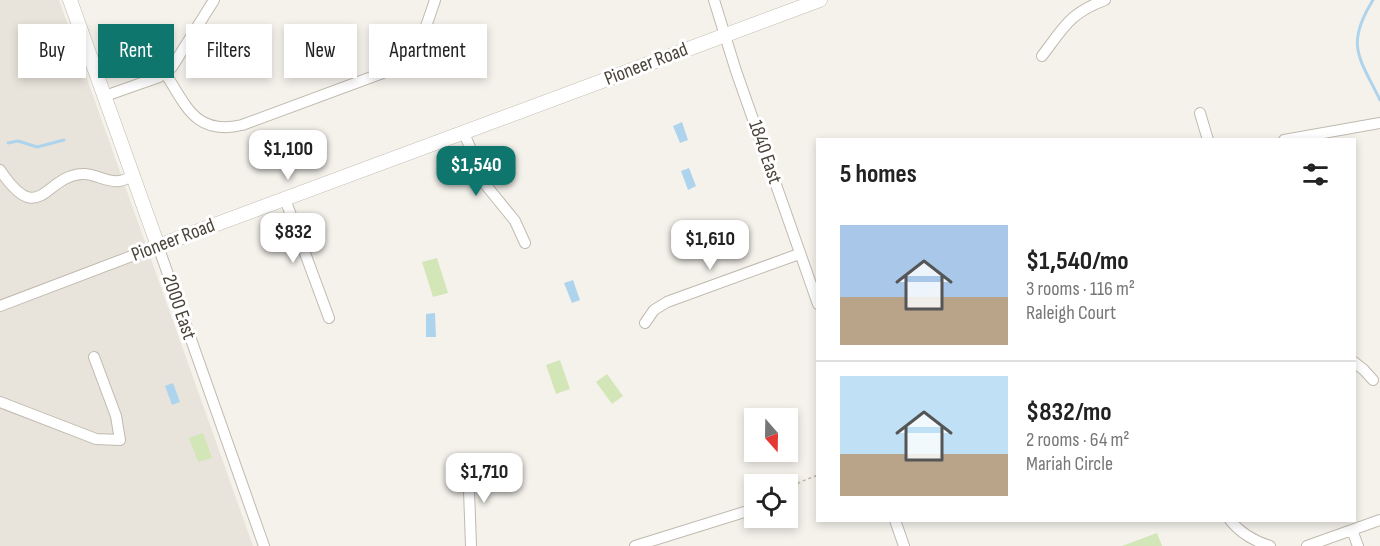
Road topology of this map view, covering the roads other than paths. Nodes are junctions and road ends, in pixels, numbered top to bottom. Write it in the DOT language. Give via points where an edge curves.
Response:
graph roads {
  1 [pos="70,0"];
  2 [pos="214,0"];
  3 [pos="435,0"];
  4 [pos="714,0"];
  5 [pos="820,0"];
  6 [pos="1105,0"];
  7 [pos="725,34"];
  8 [pos="1042,56"];
  9 [pos="174,63"];
  10 [pos="152,78"];
  11 [pos="168,78"];
  12 [pos="105,96"];
  13 [pos="1200,113"];
  14 [pos="1380,123"];
  15 [pos="464,133"];
  16 [pos="1207,138"];
  17 [pos="1303,138"];
  18 [pos="0,170"];
  19 [pos="132,176"];
  20 [pos="285,199"];
  21 [pos="525,243"];
  22 [pos="158,246"];
  23 [pos="799,254"];
  24 [pos="816,299"];
  25 [pos="0,306"];
  26 [pos="329,318"];
  27 [pos="645,323"];
  28 [pos="94,357"];
  29 [pos="1356,364"];
  30 [pos="1373,380"];
  31 [pos="0,402"];
  32 [pos="468,462"];
  33 [pos="744,512"];
  34 [pos="1380,520"];
  35 [pos="896,522"];
  36 [pos="1232,522"];
  37 [pos="1352,530"];
  38 [pos="264,546"];
  39 [pos="471,546"];
  40 [pos="635,546"];
  41 [pos="904,546"];
  42 [pos="1270,546"];
  43 [pos="1307,546"];
  44 [pos="1358,546"];
  1 -- 12 [label="street, 2000 East"];
  2 -- 9 [label="street"];
  3 -- 11 [label="street" via="419,44 396,68 242,125 223,127 200,120 185,107"];
  4 -- 7 [label="street, 1840 East"];
  5 -- 7 [label="street, Pioneer Road"];
  6 -- 8 [label="street" via="1075,15"];
  7 -- 15 [label="street, Pioneer Road"];
  7 -- 23 [label="street, 1840 East"];
  10 -- 12 [label="street"];
  12 -- 19 [label="street, 2000 East"];
  13 -- 16 [label="street"];
  14 -- 17 [label="street"];
  15 -- 20 [label="street, Pioneer Road"];
  15 -- 21 [label="street" via="485,184 515,221"];
  18 -- 19 [label="street" via="16,190 28,197 42,195 79,174 118,182"];
  19 -- 22 [label="street, 2000 East"];
  20 -- 22 [label="street, Pioneer Road"];
  20 -- 26 [label="street"];
  22 -- 25 [label="street, Pioneer Road"];
  22 -- 38 [label="street, 2000 East"];
  23 -- 24 [label="street, 1840 East"];
  23 -- 27 [label="street" via="667,302 654,310"];
  28 -- 31 [label="street" via="119,424 120,440 96,439"];
  29 -- 30 [label="street"];
  32 -- 39 [label="street"];
  33 -- 40 [label="street"];
  34 -- 37 [label="street"];
  35 -- 41 [label="street"];
  36 -- 42 [label="street" via="1239,531"];
  37 -- 43 [label="street"];
  37 -- 44 [label="street"];
}
